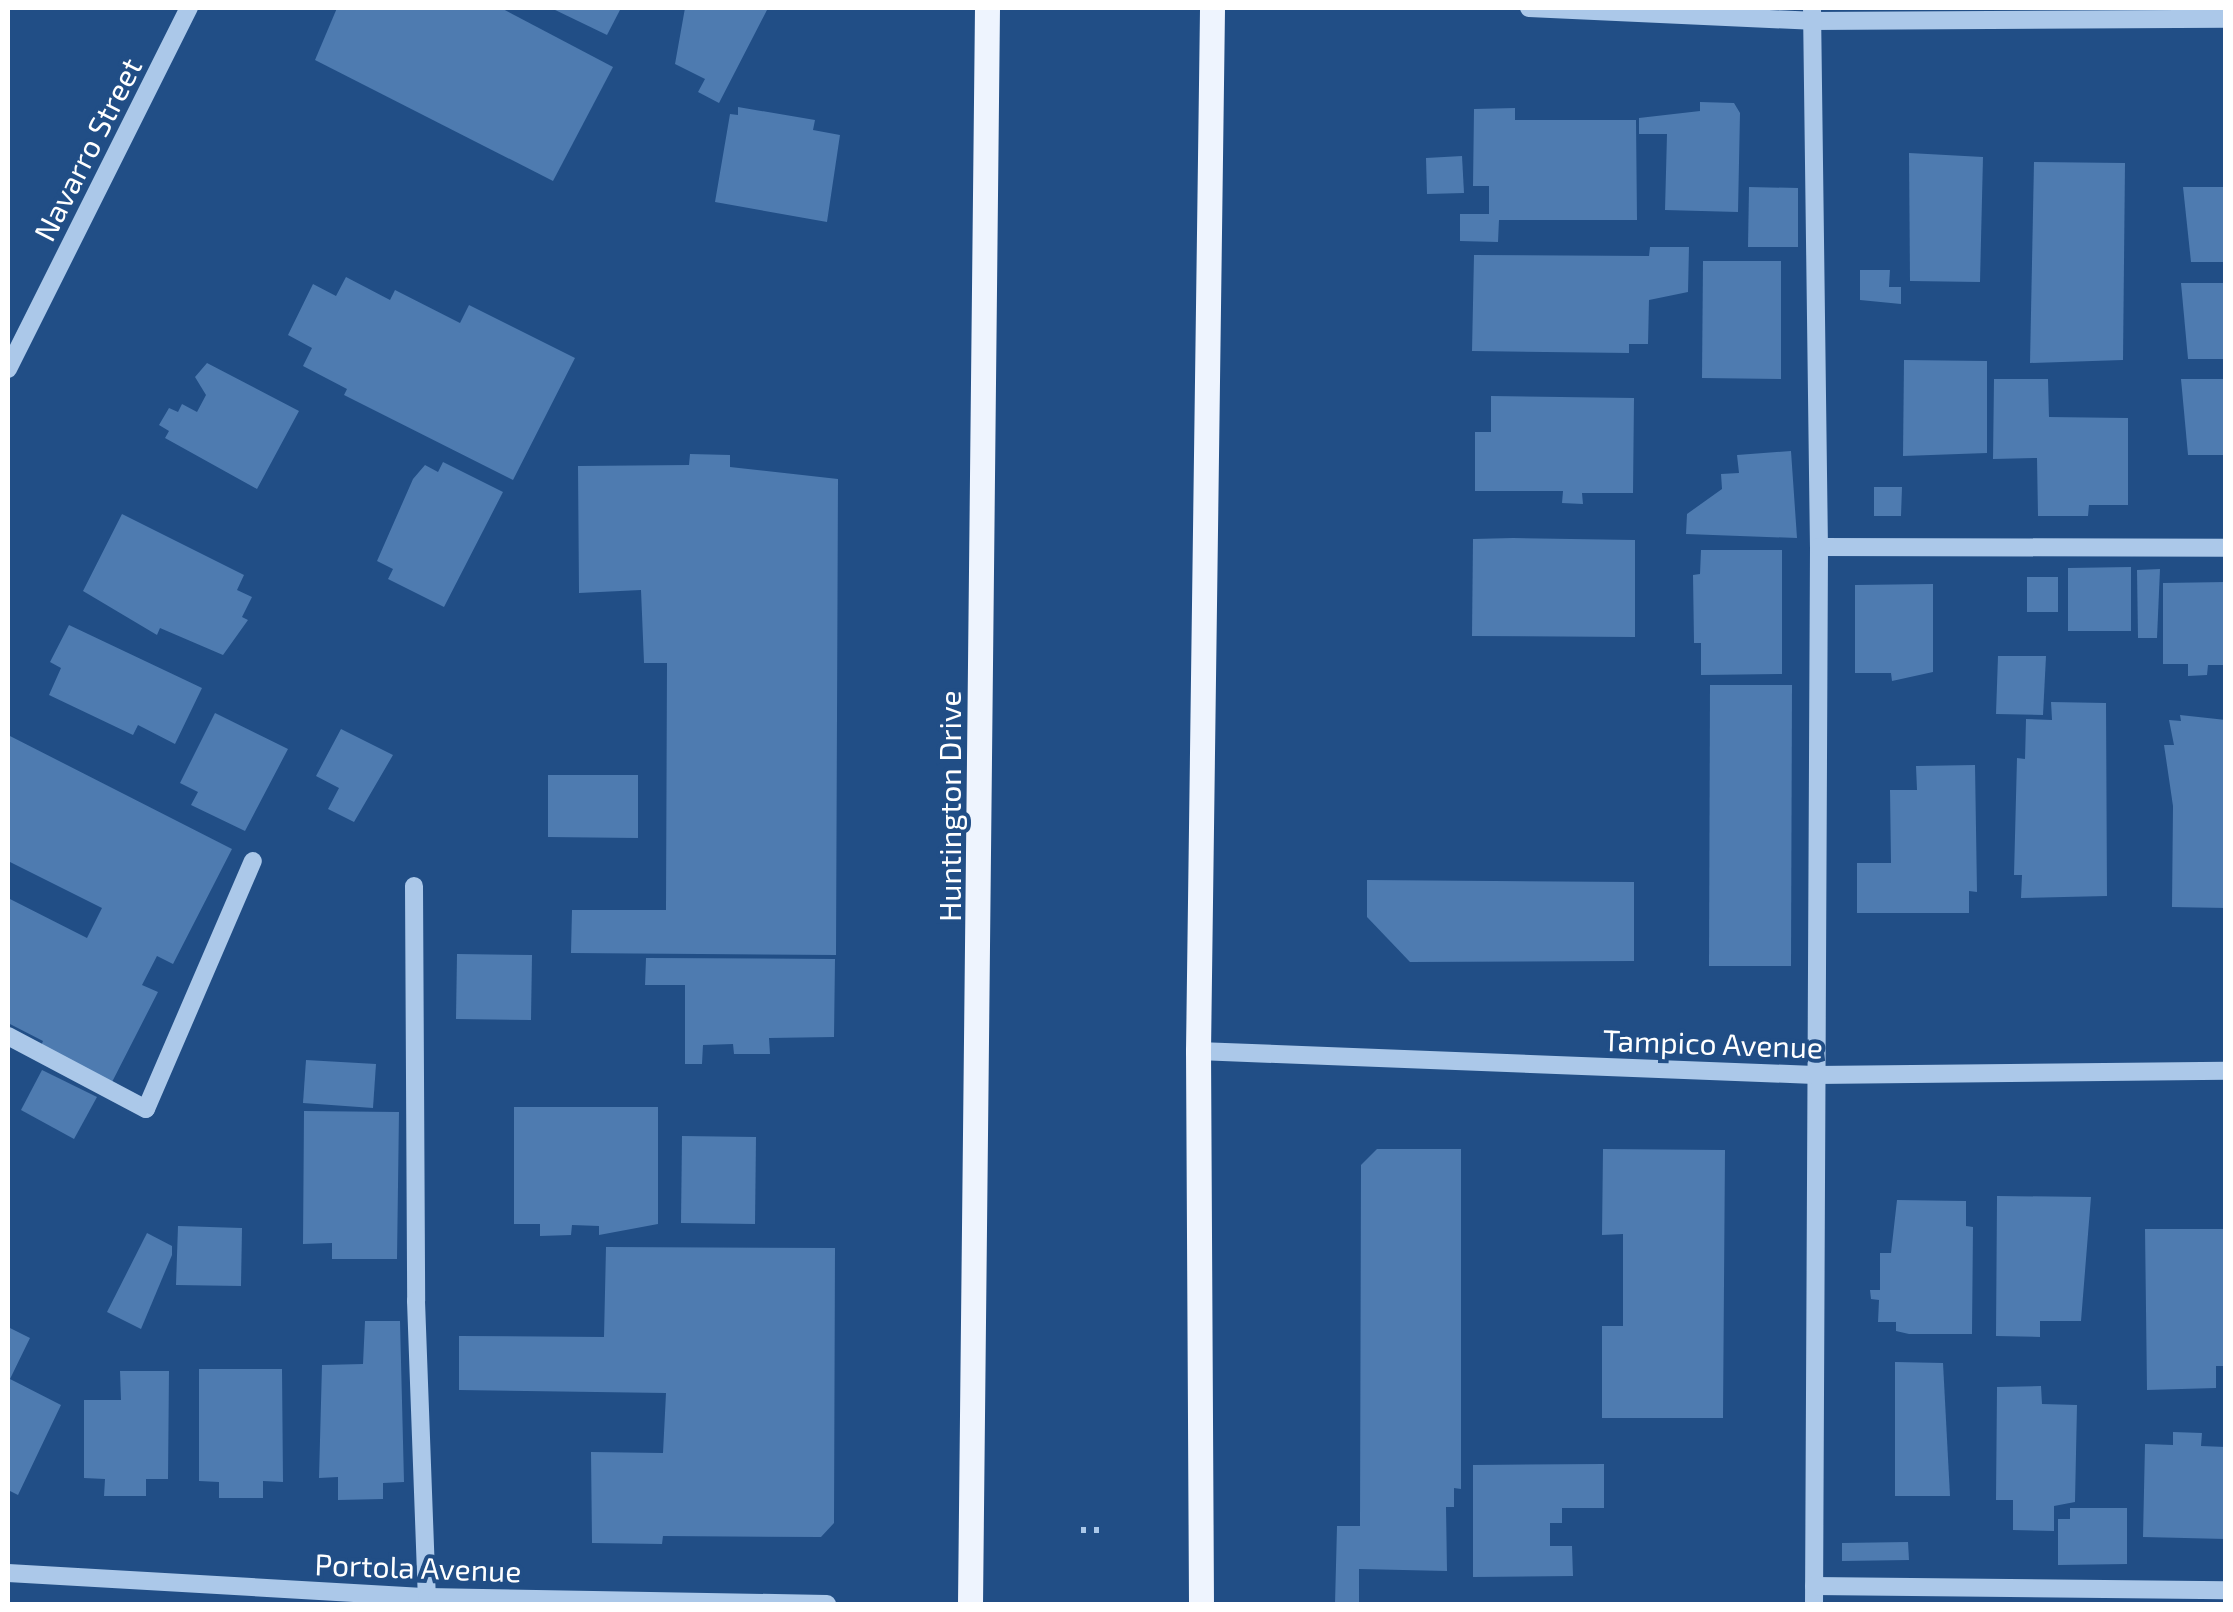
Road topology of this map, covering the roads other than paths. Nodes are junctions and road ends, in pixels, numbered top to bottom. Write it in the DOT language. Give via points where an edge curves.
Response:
graph roads {
  1 [pos="189,8"];
  2 [pos="987,8"];
  3 [pos="1212,8"];
  4 [pos="1529,8"];
  5 [pos="1812,14"];
  6 [pos="2226,18"];
  7 [pos="8,369"];
  8 [pos="1819,547"];
  9 [pos="2226,548"];
  10 [pos="253,861"];
  11 [pos="414,886"];
  12 [pos="8,1036"];
  13 [pos="1198,1051"];
  14 [pos="2226,1071"];
  15 [pos="1815,1075"];
  16 [pos="8,1573"];
  17 [pos="2226,1590"];
  18 [pos="1814,1595"];
  19 [pos="427,1601"];
  20 [pos="827,1604"];
  21 [pos="970,1604"];
  22 [pos="1201,1604"];
  1 -- 7 [label="street, Navarro Street"];
  2 -- 21 [label="main road, Huntington Drive"];
  3 -- 13 [label="main road"];
  4 -- 5 [label="street"];
  5 -- 6 [label="street"];
  5 -- 8 [label="street"];
  8 -- 9 [label="street"];
  8 -- 15 [label="street"];
  10 -- 12 [label="street" via="146,1109"];
  11 -- 19 [label="street" via="416,1301"];
  13 -- 15 [label="street, Tampico Avenue"];
  13 -- 22 [label="main road"];
  14 -- 15 [label="street, Tampico Avenue"];
  15 -- 18 [label="street"];
  16 -- 19 [label="street, Portola Avenue"];
  17 -- 18 [label="street"];
  19 -- 20 [label="street, Portola Avenue"];
}
